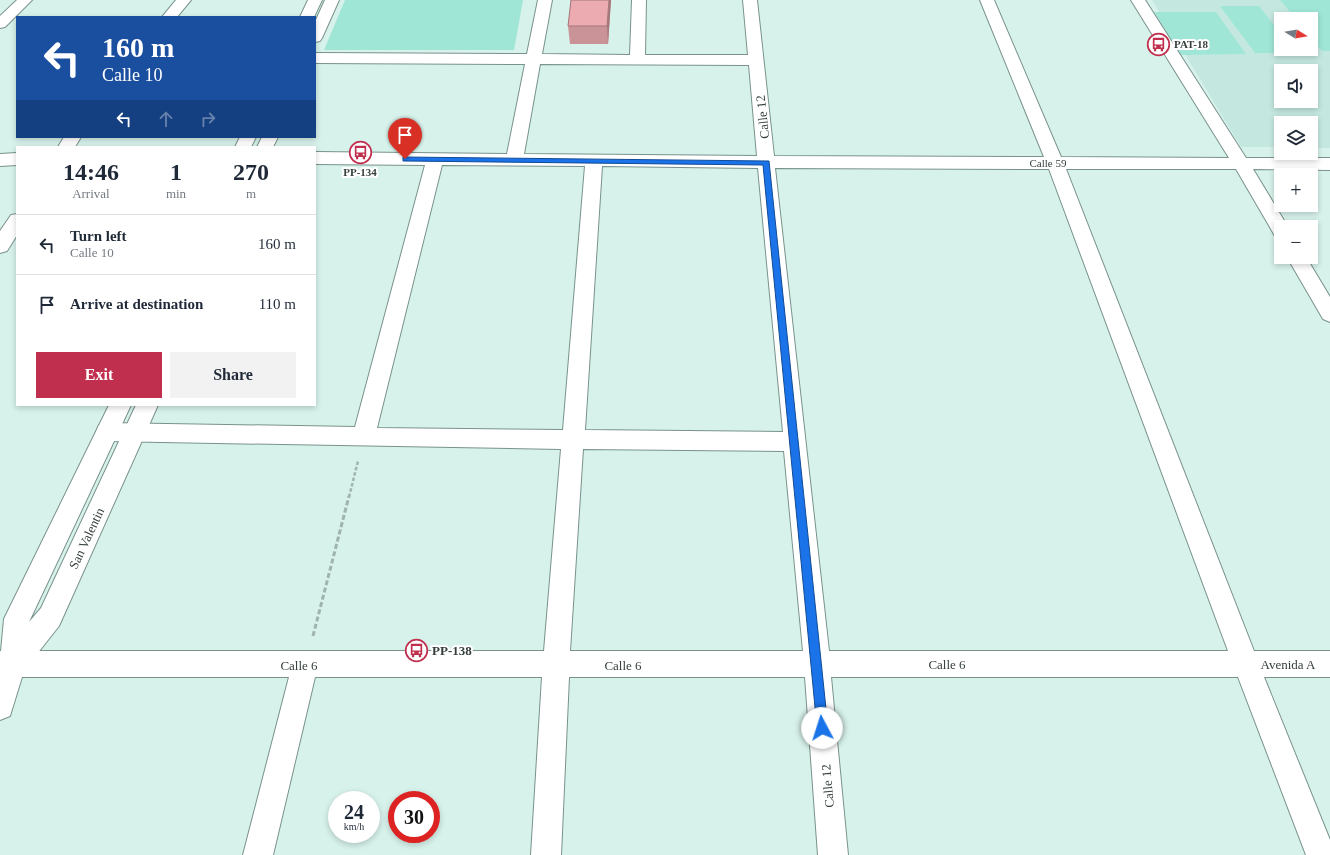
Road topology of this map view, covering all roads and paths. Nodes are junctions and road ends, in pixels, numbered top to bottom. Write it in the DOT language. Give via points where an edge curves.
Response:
graph roads {
  1 [pos="25,0"];
  2 [pos="184,0"];
  3 [pos="315,0"];
  4 [pos="332,0"];
  5 [pos="545,0"];
  6 [pos="639,0"];
  7 [pos="750,0"];
  8 [pos="987,0"];
  9 [pos="1138,0"];
  10 [pos="170,16"];
  11 [pos="307,16"];
  12 [pos="0,24"];
  13 [pos="316,36"];
  14 [pos="316,58"];
  15 [pos="534,59"];
  16 [pos="637,59"];
  17 [pos="756,60"];
  18 [pos="316,158"];
  19 [pos="16,159"];
  20 [pos="436,159"];
  21 [pos="0,160"];
  22 [pos="514,160"];
  23 [pos="594,161"];
  24 [pos="766,162"];
  25 [pos="1055,163"];
  26 [pos="1241,163"];
  27 [pos="1330,164"];
  28 [pos="1275,220"];
  29 [pos="16,222"];
  30 [pos="0,246"];
  31 [pos="1301,264"];
  32 [pos="1327,304"];
  33 [pos="120,406"];
  34 [pos="147,406"];
  35 [pos="107,432"];
  36 [pos="135,432"];
  37 [pos="364,438"];
  38 [pos="574,439"];
  39 [pos="794,442"];
  40 [pos="6,664"];
  41 [pos="817,664"];
  42 [pos="1246,664"];
  43 [pos="1330,664"];
  44 [pos="305,665"];
  45 [pos="556,665"];
  46 [pos="0,706"];
  47 [pos="258,855"];
  48 [pos="546,855"];
  49 [pos="833,855"];
  50 [pos="1321,855"];
  1 -- 12 [label="street"];
  2 -- 10 [label="street"];
  3 -- 11 [label="street"];
  4 -- 13 [label="street"];
  5 -- 15 [label="street"];
  6 -- 16 [label="street"];
  7 -- 17 [label="street, Calle 12"];
  8 -- 25 [label="street"];
  9 -- 26 [label="street"];
  14 -- 15 [label="street"];
  15 -- 16 [label="street"];
  15 -- 22 [label="street"];
  16 -- 17 [label="street"];
  17 -- 24 [label="street, Calle 12"];
  18 -- 20 [label="street, Calle 59"];
  19 -- 21 [label="street"];
  20 -- 22 [label="street, Calle 59"];
  20 -- 37 [label="street"];
  22 -- 23 [label="street, Calle 59"];
  23 -- 24 [label="street, Calle 59"];
  23 -- 38 [label="street"];
  24 -- 25 [label="street, Calle 59"];
  24 -- 39 [label="street, Calle 12"];
  25 -- 26 [label="street, Calle 59"];
  25 -- 42 [label="street"];
  26 -- 27 [label="street, Calle 59"];
  26 -- 28 [label="street"];
  29 -- 30 [label="street"];
  31 -- 32 [label="street"];
  33 -- 35 [label="street, San Valentin"];
  34 -- 36 [label="street, San Valentin"];
  35 -- 36 [label="street"];
  35 -- 40 [label="street, San Valentin" via="17,619"];
  36 -- 37 [label="street"];
  36 -- 40 [label="street, San Valentin" via="50,617"];
  37 -- 38 [label="street"];
  37 -- 44 [label="path"];
  38 -- 39 [label="street"];
  38 -- 45 [label="street"];
  39 -- 41 [label="street, Calle 12"];
  40 -- 44 [label="street, Calle 6"];
  40 -- 46 [label="street, San Valentin"];
  41 -- 42 [label="street, Calle 6"];
  41 -- 45 [label="street, Calle 6"];
  41 -- 49 [label="street, Calle 12"];
  42 -- 43 [label="street, Avenida A"];
  42 -- 50 [label="street"];
  44 -- 45 [label="street, Calle 6"];
  44 -- 47 [label="street"];
  45 -- 48 [label="street"];
}
